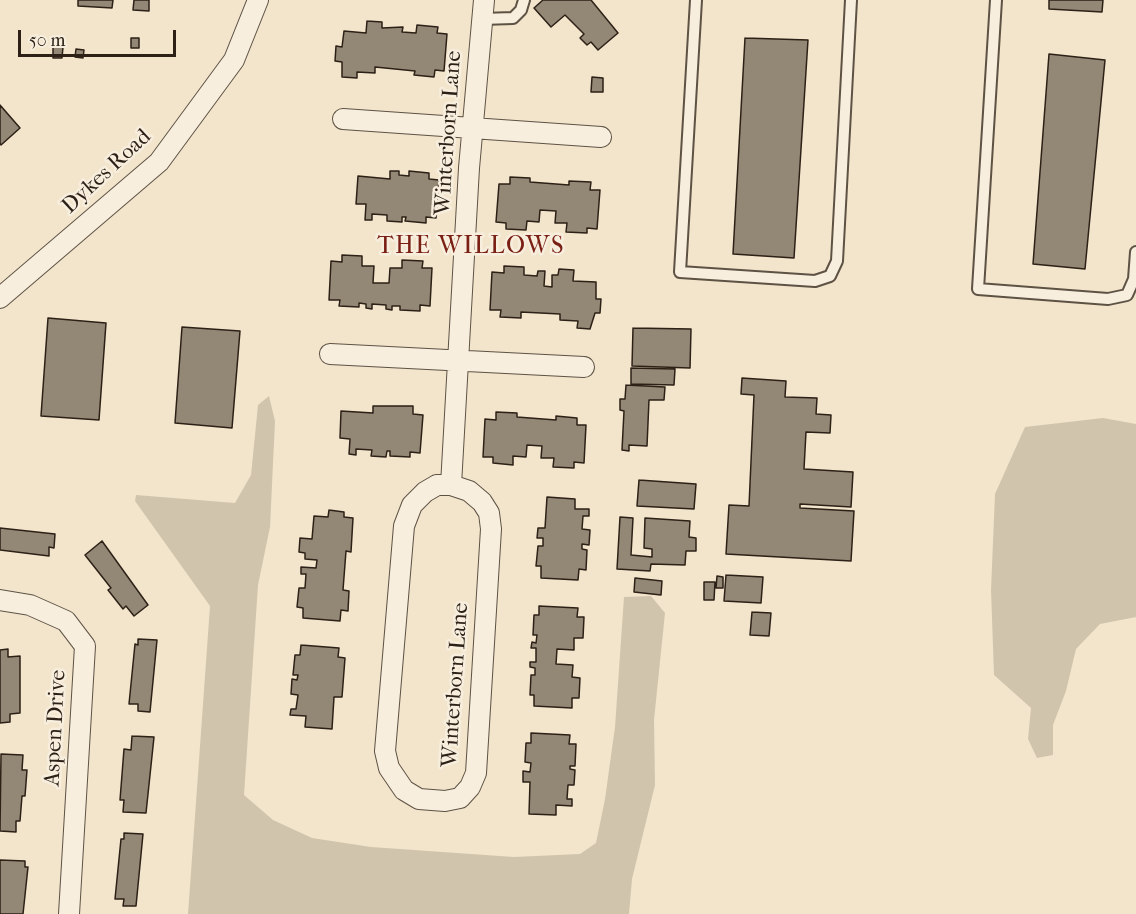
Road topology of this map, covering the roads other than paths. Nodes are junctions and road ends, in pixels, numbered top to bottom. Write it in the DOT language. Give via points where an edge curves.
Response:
graph roads {
  1 [pos="258,0"];
  2 [pos="524,0"];
  3 [pos="696,0"];
  4 [pos="851,0"];
  5 [pos="996,0"];
  6 [pos="483,10"];
  7 [pos="343,119"];
  8 [pos="473,128"];
  9 [pos="601,137"];
  10 [pos="1136,252"];
  11 [pos="0,298"];
  12 [pos="330,354"];
  13 [pos="458,361"];
  14 [pos="585,367"];
  15 [pos="451,485"];
  16 [pos="0,600"];
  17 [pos="69,914"];
  1 -- 11 [label="street, Dykes Road" via="234,60 159,162"];
  2 -- 6 [label="lane" via="513,18"];
  3 -- 4 [label="lane" via="680,272 815,282 830,276 837,261"];
  5 -- 10 [label="lane" via="978,289 1108,299 1127,295 1134,279"];
  6 -- 8 [label="street, Winterborn Lane"];
  7 -- 8 [label="street"];
  8 -- 9 [label="street"];
  8 -- 13 [label="street, Winterborn Lane"];
  12 -- 13 [label="street"];
  13 -- 14 [label="street"];
  13 -- 15 [label="street, Winterborn Lane"];
  15 -- 15 [label="street, Winterborn Lane" via="469,491 482,502 489,513 491,529 476,773 460,798 446,801 419,799 404,790 389,768 385,750 404,526 412,505 425,492 437,485"];
  16 -- 17 [label="street, Aspen Drive" via="30,605 66,621 85,646"];
}
